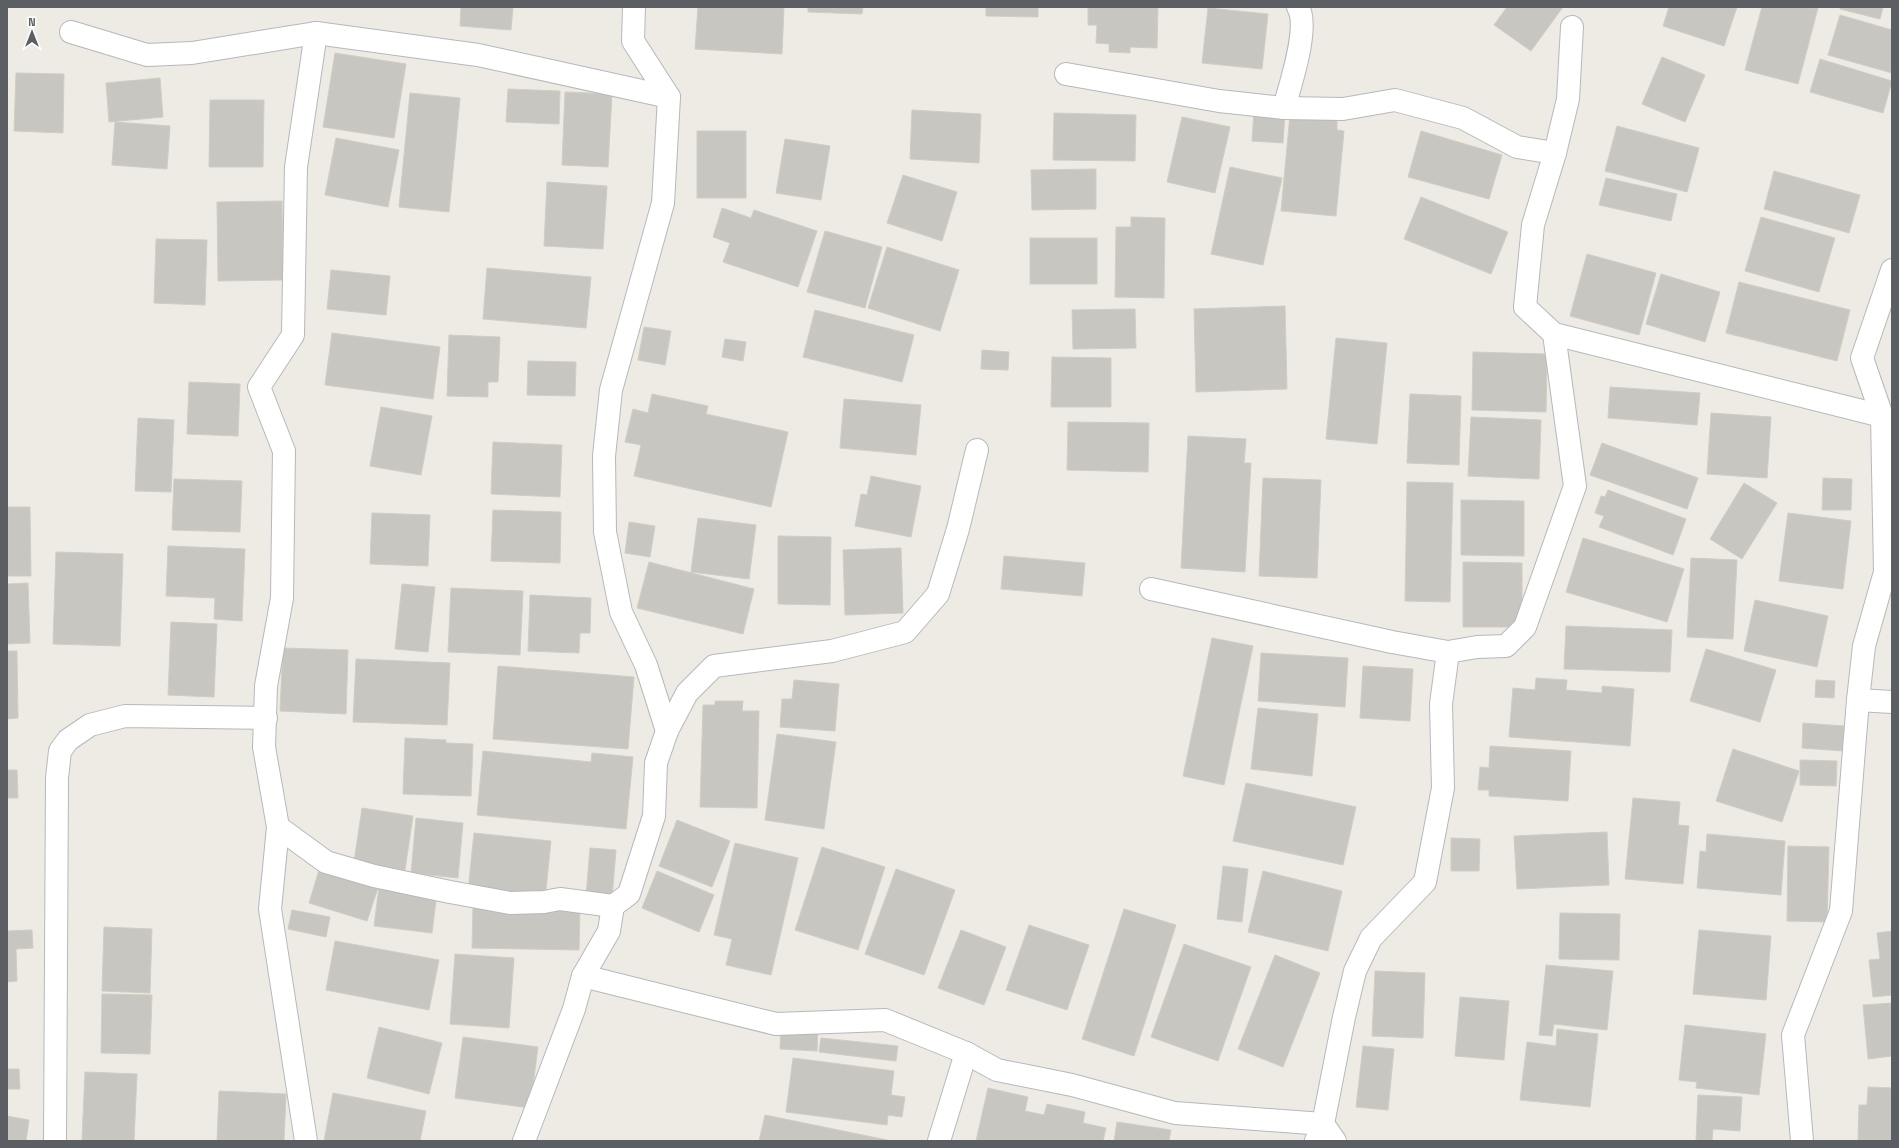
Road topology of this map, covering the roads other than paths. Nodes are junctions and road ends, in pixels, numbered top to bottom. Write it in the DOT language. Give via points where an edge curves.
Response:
graph roads {
  1 [pos="634,7"];
  2 [pos="1298,7"];
  3 [pos="1572,27"];
  4 [pos="71,32"];
  5 [pos="316,33"];
  6 [pos="1066,74"];
  7 [pos="669,97"];
  8 [pos="1284,108"];
  9 [pos="1555,152"];
  10 [pos="1892,270"];
  11 [pos="1554,334"];
  12 [pos="1882,416"];
  13 [pos="978,450"];
  14 [pos="1151,589"];
  15 [pos="1448,652"];
  16 [pos="1858,700"];
  17 [pos="1892,702"];
  18 [pos="266,718"];
  19 [pos="667,732"];
  20 [pos="278,827"];
  21 [pos="613,906"];
  22 [pos="583,976"];
  23 [pos="966,1053"];
  24 [pos="1325,1135"];
  25 [pos="55,1141"];
  26 [pos="306,1141"];
  27 [pos="524,1141"];
  28 [pos="939,1141"];
  29 [pos="1802,1141"];
  1 -- 7 [label="street" via="633,41"];
  2 -- 8 [label="street" via="1302,12 1302,39"];
  3 -- 9 [label="street" via="1568,99"];
  4 -- 5 [label="street" via="147,55 192,53"];
  5 -- 7 [label="street" via="478,55"];
  5 -- 18 [label="street" via="296,166 293,335 259,387 284,451 282,598 266,686"];
  6 -- 8 [label="street" via="1219,101"];
  7 -- 19 [label="street" via="663,203 611,390 604,456 605,532 621,612 646,665"];
  8 -- 9 [label="street" via="1343,109 1395,100 1463,118 1517,148"];
  9 -- 11 [label="street" via="1533,225 1525,307"];
  10 -- 12 [label="street" via="1862,358"];
  11 -- 12 [label="street"];
  11 -- 15 [label="street" via="1575,486 1525,627 1506,646"];
  12 -- 16 [label="street" via="1885,572 1864,646"];
  13 -- 19 [label="street" via="938,594 906,632 832,651 714,666 687,693"];
  14 -- 15 [label="street"];
  15 -- 24 [label="street" via="1441,704 1443,788 1425,882 1371,938 1355,971 1344,1017"];
  16 -- 17 [label="street"];
  16 -- 29 [label="street" via="1841,911 1793,1036"];
  18 -- 20 [label="street" via="264,747"];
  18 -- 25 [label="street" via="125,716 90,725 68,740 60,751 57,785"];
  19 -- 21 [label="street" via="656,762 654,816 629,894"];
  20 -- 21 [label="street" via="326,862 374,876 510,903 560,899"];
  20 -- 26 [label="street" via="270,909"];
  21 -- 22 [label="street" via="609,931"];
  22 -- 23 [label="street" via="776,1024 885,1020"];
  22 -- 27 [label="street" via="574,1009"];
  23 -- 24 [label="street" via="997,1070 1072,1085 1174,1113"];
  23 -- 28 [label="street"];
}
